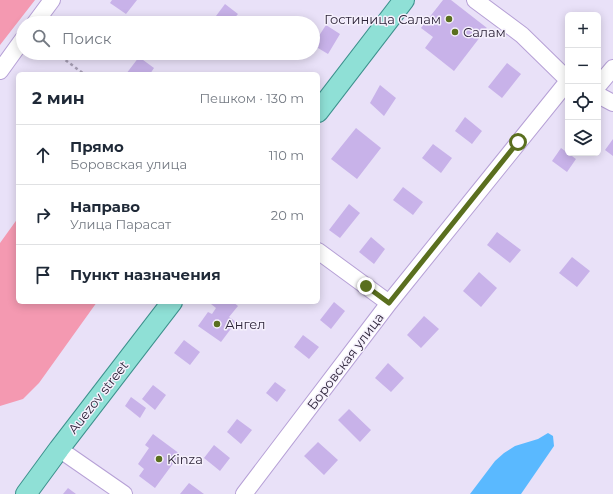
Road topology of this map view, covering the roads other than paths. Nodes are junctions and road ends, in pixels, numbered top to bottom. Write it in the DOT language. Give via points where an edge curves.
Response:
graph roads {
  1 [pos="52,0"];
  2 [pos="404,0"];
  3 [pos="475,0"];
  4 [pos="40,16"];
  5 [pos="16,49"];
  6 [pos="613,68"];
  7 [pos="0,71"];
  8 [pos="565,77"];
  9 [pos="565,84"];
  10 [pos="600,84"];
  11 [pos="601,97"];
  12 [pos="613,103"];
  13 [pos="320,109"];
  14 [pos="320,252"];
  15 [pos="389,303"];
  16 [pos="170,304"];
  17 [pos="59,449"];
  18 [pos="26,494"];
  19 [pos="124,494"];
  20 [pos="244,494"];
  1 -- 4 [label="street"];
  2 -- 13 [label="main road"];
  3 -- 8 [label="street" via="522,36"];
  5 -- 7 [label="street"];
  6 -- 10 [label="street"];
  9 -- 15 [label="street, Боровская улица"];
  11 -- 12 [label="street"];
  14 -- 15 [label="street"];
  15 -- 20 [label="street, Боровская улица"];
  16 -- 17 [label="main road, Auezov street"];
  17 -- 18 [label="main road, Auezov street"];
  17 -- 19 [label="street"];
}
